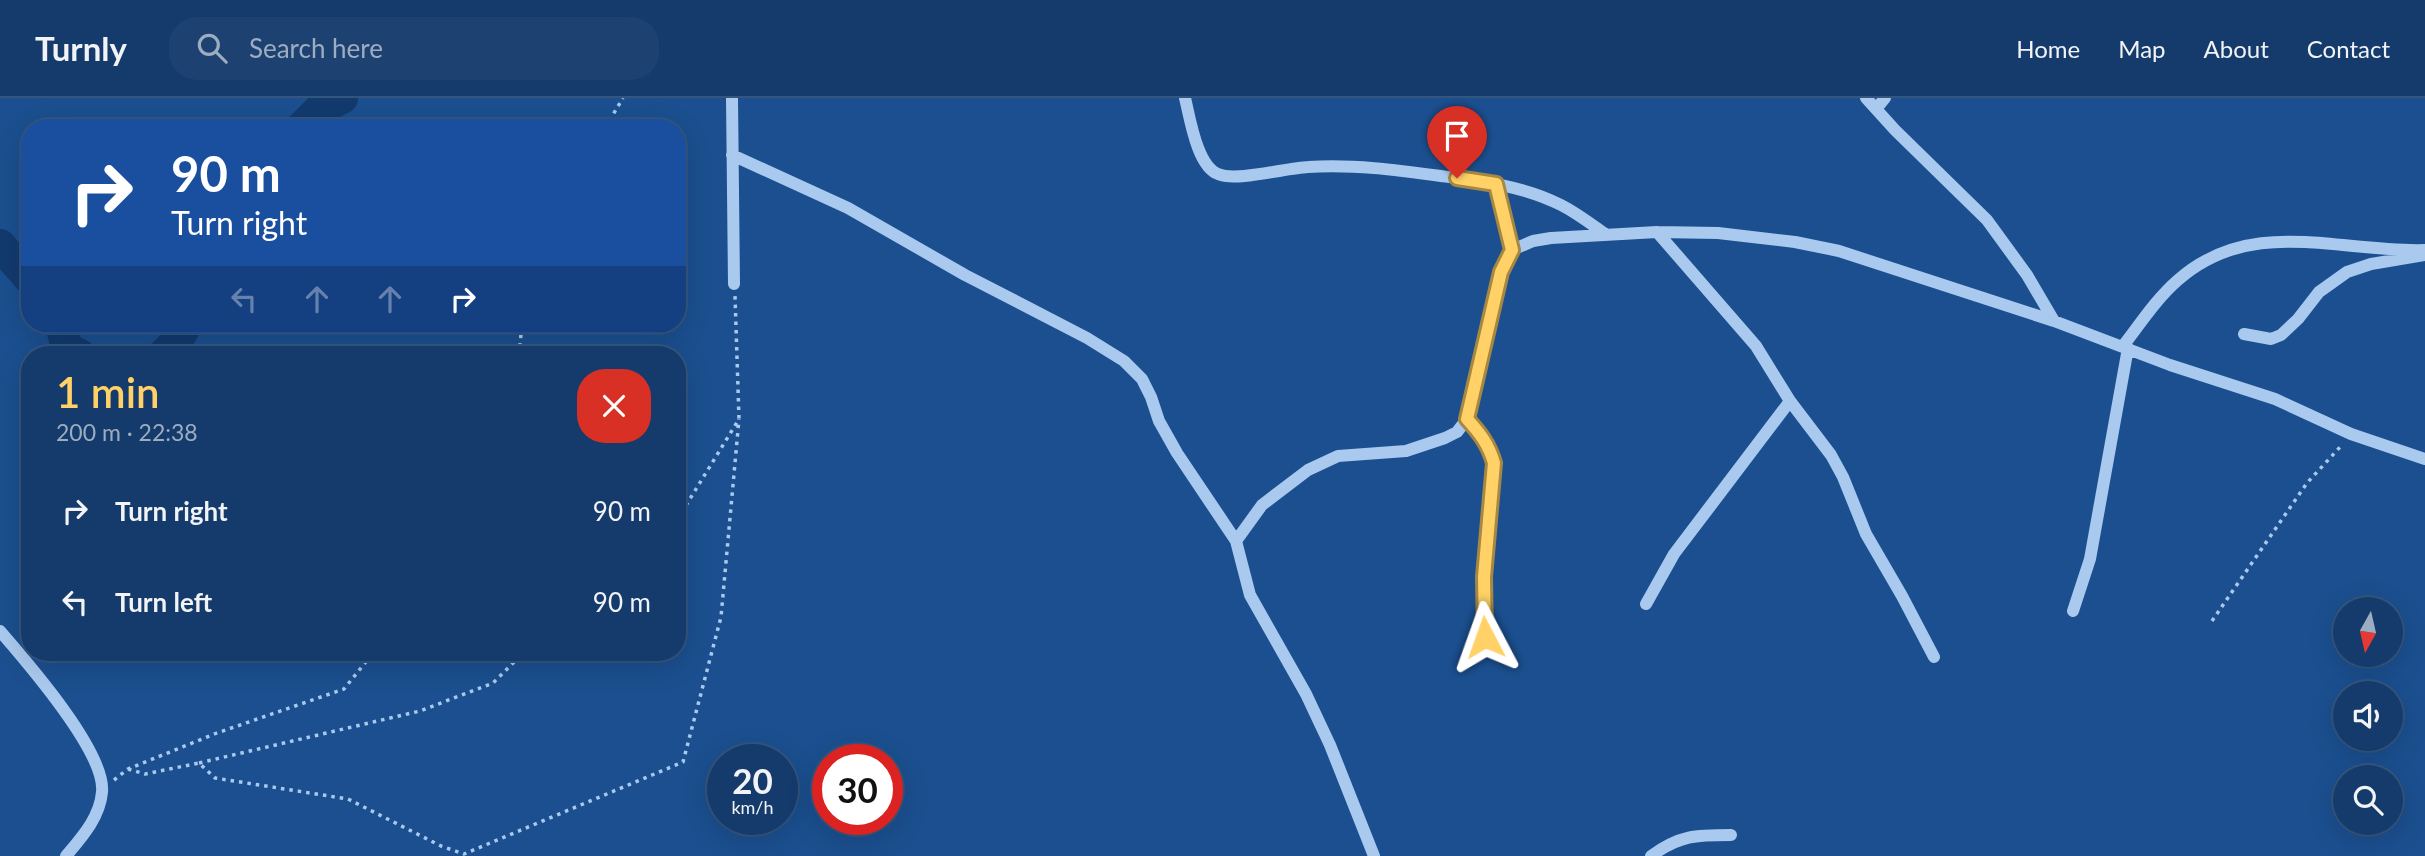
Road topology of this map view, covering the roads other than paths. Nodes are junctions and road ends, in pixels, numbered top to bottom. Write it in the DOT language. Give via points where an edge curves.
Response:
graph roads {
  1 [pos="732,98"];
  2 [pos="1185,98"];
  3 [pos="1866,98"];
  4 [pos="1885,98"];
  5 [pos="1875,108"];
  6 [pos="732,155"];
  7 [pos="1496,184"];
  8 [pos="1657,232"];
  9 [pos="1605,234"];
  10 [pos="1512,250"];
  11 [pos="2425,253"];
  12 [pos="734,284"];
  13 [pos="2054,321"];
  14 [pos="2244,334"];
  15 [pos="2125,347"];
  16 [pos="1790,401"];
  17 [pos="1467,419"];
  18 [pos="2425,459"];
  19 [pos="1236,541"];
  20 [pos="1646,604"];
  21 [pos="2073,611"];
  22 [pos="0,631"];
  23 [pos="1485,637"];
  24 [pos="21,655"];
  25 [pos="1934,656"];
  26 [pos="26,661"];
  27 [pos="1731,835"];
  28 [pos="66,856"];
  29 [pos="1374,856"];
  30 [pos="1651,856"];
  1 -- 6 [label="street"];
  2 -- 7 [label="street" via="1202,159 1218,174 1333,165"];
  3 -- 5 [label="street"];
  4 -- 5 [label="street"];
  5 -- 13 [label="street" via="1987,220"];
  6 -- 12 [label="street"];
  6 -- 19 [label="street" via="848,208 1124,361 1142,380 1177,453"];
  7 -- 9 [label="street" via="1559,204"];
  7 -- 10 [label="street"];
  8 -- 9 [label="street"];
  8 -- 13 [label="street" via="1718,233 1839,251"];
  8 -- 16 [label="street" via="1756,346"];
  9 -- 10 [label="street" via="1533,241"];
  10 -- 17 [label="street" via="1501,272"];
  11 -- 14 [label="street" via="2347,271 2319,292 2281,335 2271,339"];
  11 -- 15 [label="street" via="2289,241 2232,248 2204,260 2176,281"];
  13 -- 15 [label="street"];
  15 -- 18 [label="street"];
  15 -- 21 [label="street" via="2090,559"];
  16 -- 20 [label="street" via="1674,554"];
  16 -- 25 [label="street" via="1843,477 1866,534"];
  17 -- 19 [label="street" via="1457,432 1406,451 1338,456 1308,470 1262,505"];
  17 -- 23 [label="street" via="1482,435 1494,463 1484,577"];
  19 -- 29 [label="street" via="1250,595 1306,694"];
  22 -- 24 [label="street"];
  26 -- 28 [label="street" via="65,710 99,771 103,789 92,822"];
  27 -- 30 [label="street" via="1685,836"];
}
